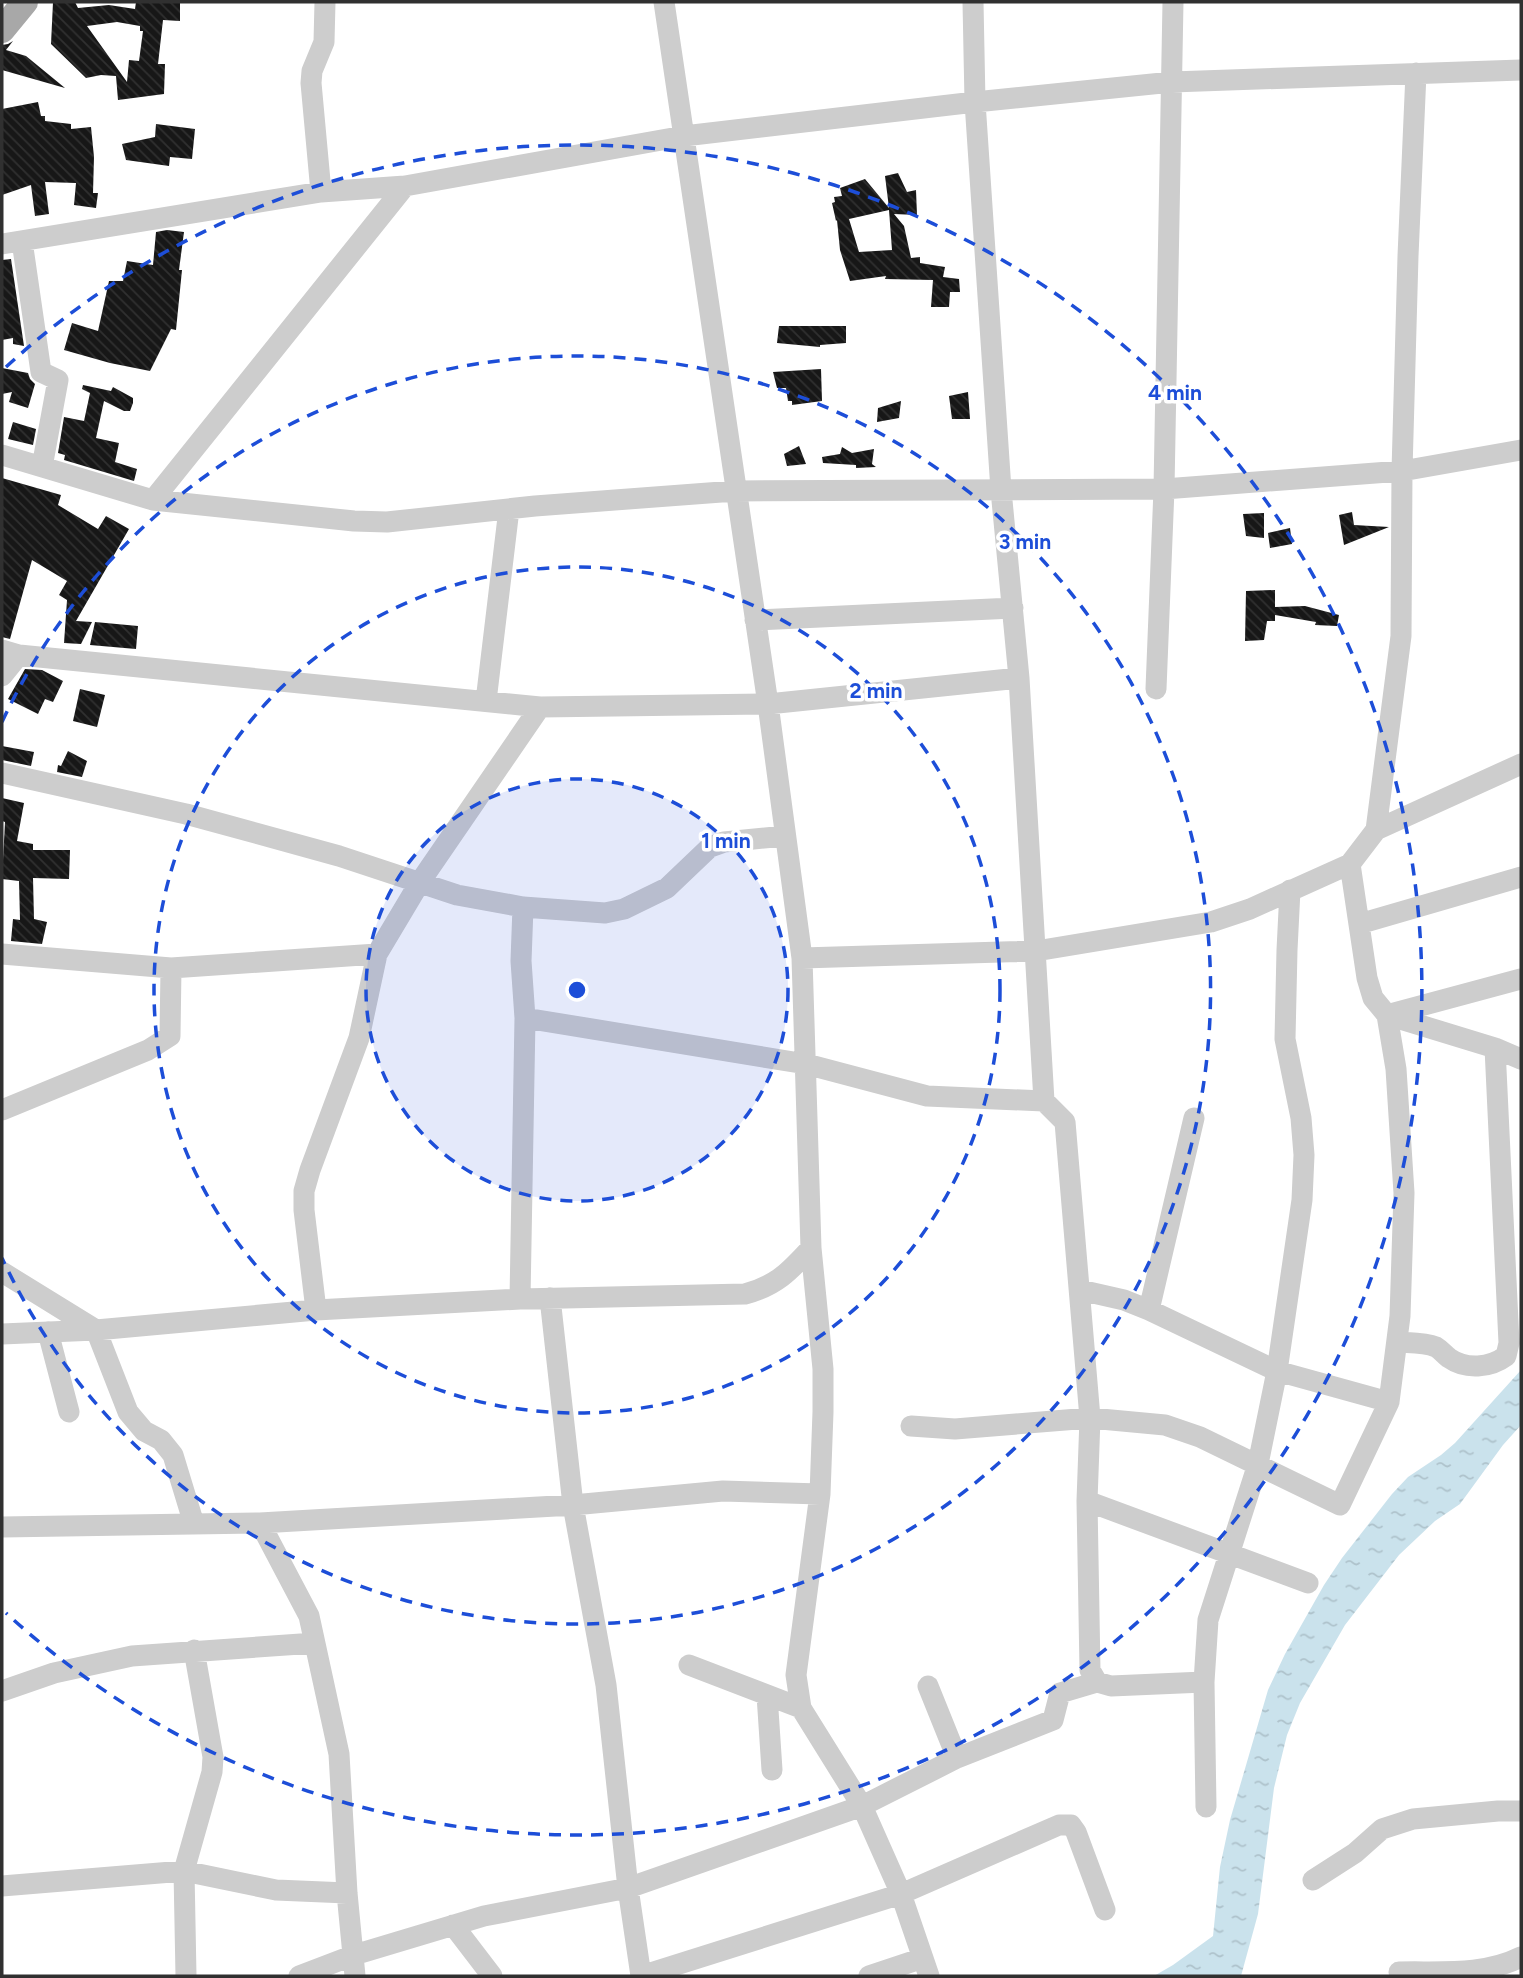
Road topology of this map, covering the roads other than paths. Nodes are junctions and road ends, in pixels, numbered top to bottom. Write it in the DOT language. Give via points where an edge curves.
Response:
graph roads {
  1 [pos="25,2"];
  2 [pos="326,2"];
  3 [pos="664,2"];
  4 [pos="973,2"];
  5 [pos="1173,2"];
  6 [pos="2,30"];
  7 [pos="1521,70"];
  8 [pos="1416,73"];
  9 [pos="1172,82"];
  10 [pos="975,102"];
  11 [pos="684,136"];
  12 [pos="405,186"];
  13 [pos="321,192"];
  14 [pos="12,243"];
  15 [pos="1521,450"];
  16 [pos="2,455"];
  17 [pos="42,467"];
  18 [pos="1402,471"];
  19 [pos="1164,489"];
  20 [pos="1001,490"];
  21 [pos="735,491"];
  22 [pos="153,500"];
  23 [pos="509,509"];
  24 [pos="1013,608"];
  25 [pos="755,620"];
  26 [pos="10,653"];
  27 [pos="2,677"];
  28 [pos="1019,678"];
  29 [pos="1156,689"];
  30 [pos="486,701"];
  31 [pos="768,704"];
  32 [pos="540,707"];
  33 [pos="1521,764"];
  34 [pos="2,773"];
  35 [pos="1376,830"];
  36 [pos="785,836"];
  37 [pos="1350,864"];
  38 [pos="1521,877"];
  39 [pos="420,882"];
  40 [pos="1290,890"];
  41 [pos="523,907"];
  42 [pos="1359,924"];
  43 [pos="1036,951"];
  44 [pos="2,954"];
  45 [pos="377,954"];
  46 [pos="802,958"];
  47 [pos="171,968"];
  48 [pos="1521,979"];
  49 [pos="1387,1015"];
  50 [pos="525,1018"];
  51 [pos="1495,1048"];
  52 [pos="1521,1059"];
  53 [pos="806,1064"];
  54 [pos="1044,1101"];
  55 [pos="2,1110"];
  56 [pos="1194,1118"];
  57 [pos="811,1248"];
  58 [pos="2,1272"];
  59 [pos="1080,1290"];
  60 [pos="550,1298"];
  61 [pos="520,1299"];
  62 [pos="316,1310"];
  63 [pos="1149,1310"];
  64 [pos="96,1330"];
  65 [pos="48,1332"];
  66 [pos="2,1334"];
  67 [pos="1397,1342"];
  68 [pos="1277,1371"];
  69 [pos="1389,1402"];
  70 [pos="69,1412"];
  71 [pos="1090,1418"];
  72 [pos="911,1426"];
  73 [pos="1258,1464"];
  74 [pos="820,1494"];
  75 [pos="1087,1501"];
  76 [pos="573,1505"];
  77 [pos="260,1523"];
  78 [pos="194,1524"];
  79 [pos="2,1527"];
  80 [pos="1229,1554"];
  81 [pos="1308,1583"];
  82 [pos="315,1643"];
  83 [pos="194,1650"];
  84 [pos="689,1665"];
  85 [pos="1097,1682"];
  86 [pos="1204,1682"];
  87 [pos="928,1686"];
  88 [pos="2,1691"];
  89 [pos="767,1695"];
  90 [pos="801,1708"];
  91 [pos="957,1758"];
  92 [pos="772,1770"];
  93 [pos="862,1806"];
  94 [pos="1206,1807"];
  95 [pos="1521,1811"];
  96 [pos="184,1871"];
  97 [pos="1313,1880"];
  98 [pos="2,1886"];
  99 [pos="628,1888"];
  100 [pos="346,1893"];
  101 [pos="901,1894"];
  102 [pos="1105,1910"];
  103 [pos="453,1926"];
  104 [pos="1521,1957"];
  105 [pos="354,1966"];
  106 [pos="926,1967"];
  107 [pos="1399,1972"];
  108 [pos="186,1976"];
  109 [pos="299,1976"];
  110 [pos="492,1976"];
  111 [pos="641,1976"];
  112 [pos="869,1976"];
  1 -- 6 [label="main road"];
  2 -- 13 [label="street" via="324,42 311,83"];
  3 -- 11 [label="street"];
  4 -- 10 [label="street"];
  5 -- 9 [label="street"];
  7 -- 8 [label="street"];
  8 -- 9 [label="street"];
  8 -- 18 [label="street"];
  9 -- 10 [label="street"];
  9 -- 19 [label="street"];
  10 -- 11 [label="street"];
  10 -- 20 [label="street"];
  11 -- 12 [label="street"];
  11 -- 21 [label="street"];
  12 -- 13 [label="street"];
  12 -- 22 [label="street"];
  13 -- 14 [label="street"];
  14 -- 17 [label="street" via="41,372 58,380"];
  15 -- 18 [label="street"];
  16 -- 17 [label="street"];
  17 -- 22 [label="street"];
  18 -- 19 [label="street"];
  18 -- 35 [label="street" via="1401,636"];
  19 -- 20 [label="street"];
  19 -- 29 [label="street"];
  20 -- 21 [label="street"];
  20 -- 24 [label="street"];
  21 -- 23 [label="street"];
  21 -- 25 [label="street"];
  22 -- 23 [label="street" via="387,522"];
  23 -- 30 [label="street"];
  24 -- 25 [label="street"];
  24 -- 28 [label="street"];
  25 -- 31 [label="street"];
  26 -- 27 [label="street"];
  26 -- 30 [label="street"];
  28 -- 31 [label="street"];
  28 -- 43 [label="street"];
  30 -- 32 [label="street"];
  31 -- 32 [label="street"];
  31 -- 36 [label="street"];
  32 -- 39 [label="street"];
  33 -- 35 [label="street"];
  34 -- 39 [label="street" via="186,814"];
  35 -- 37 [label="street"];
  36 -- 41 [label="street" via="710,847 667,888 624,909 605,913"];
  36 -- 46 [label="street"];
  37 -- 40 [label="street"];
  37 -- 42 [label="street"];
  38 -- 42 [label="street"];
  39 -- 41 [label="street" via="457,895"];
  39 -- 45 [label="street"];
  40 -- 43 [label="street" via="1211,922"];
  40 -- 68 [label="street" via="1285,1039 1304,1155 1302,1200"];
  41 -- 50 [label="street"];
  42 -- 49 [label="street" via="1373,998"];
  43 -- 46 [label="street"];
  43 -- 54 [label="street"];
  44 -- 47 [label="street"];
  45 -- 47 [label="street"];
  45 -- 62 [label="street" via="359,1038 304,1191"];
  46 -- 53 [label="street"];
  47 -- 55 [label="street" via="170,1036 148,1050"];
  48 -- 49 [label="street"];
  49 -- 51 [label="street"];
  49 -- 67 [label="street" via="1396,1069 1404,1193"];
  50 -- 53 [label="street"];
  50 -- 61 [label="street"];
  51 -- 52 [label="street"];
  51 -- 67 [label="street" via="1506,1356 1496,1364 1473,1367 1450,1359 1438,1348"];
  53 -- 54 [label="street" via="927,1096"];
  53 -- 57 [label="street"];
  54 -- 59 [label="street" via="1066,1122"];
  56 -- 63 [label="street"];
  57 -- 60 [label="street" via="784,1276 745,1294"];
  57 -- 74 [label="street" via="823,1368"];
  58 -- 64 [label="street"];
  59 -- 63 [label="street"];
  59 -- 71 [label="street"];
  60 -- 61 [label="street"];
  60 -- 76 [label="street"];
  61 -- 62 [label="street"];
  62 -- 64 [label="street"];
  63 -- 68 [label="street"];
  64 -- 65 [label="street"];
  64 -- 78 [label="street" via="128,1412 173,1455"];
  65 -- 66 [label="street"];
  65 -- 70 [label="street"];
  67 -- 69 [label="street"];
  68 -- 69 [label="street"];
  68 -- 73 [label="street"];
  69 -- 73 [label="street" via="1340,1505"];
  71 -- 72 [label="street" via="955,1429"];
  71 -- 73 [label="street" via="1165,1425"];
  71 -- 75 [label="street"];
  73 -- 80 [label="street"];
  74 -- 76 [label="street" via="723,1491"];
  74 -- 90 [label="street" via="796,1675"];
  75 -- 80 [label="street"];
  75 -- 85 [label="street" via="1090,1670"];
  76 -- 77 [label="street"];
  76 -- 99 [label="street" via="606,1685"];
  77 -- 78 [label="street"];
  77 -- 82 [label="street" via="309,1616"];
  78 -- 79 [label="street"];
  80 -- 81 [label="street"];
  80 -- 86 [label="street" via="1208,1620"];
  82 -- 83 [label="street"];
  82 -- 100 [label="street" via="340,1754"];
  83 -- 88 [label="street" via="132,1656 54,1673"];
  83 -- 96 [label="street" via="213,1757"];
  84 -- 89 [label="street"];
  85 -- 86 [label="street" via="1111,1686"];
  85 -- 91 [label="street" via="1060,1693 1053,1720"];
  86 -- 94 [label="street"];
  87 -- 91 [label="street"];
  89 -- 90 [label="street"];
  89 -- 92 [label="street"];
  90 -- 93 [label="street"];
  91 -- 93 [label="street"];
  93 -- 99 [label="street"];
  93 -- 101 [label="street"];
  95 -- 97 [label="street" via="1413,1819 1382,1829"];
  96 -- 98 [label="street"];
  96 -- 100 [label="street" via="276,1890"];
  96 -- 108 [label="street"];
  99 -- 103 [label="street"];
  99 -- 111 [label="street"];
  100 -- 105 [label="street"];
  101 -- 102 [label="street" via="1059,1825 1071,1825"];
  101 -- 106 [label="street"];
  101 -- 111 [label="street"];
  103 -- 105 [label="street"];
  103 -- 110 [label="street"];
  104 -- 107 [label="street" via="1473,1971"];
  105 -- 109 [label="street"];
  106 -- 112 [label="street"];
}
